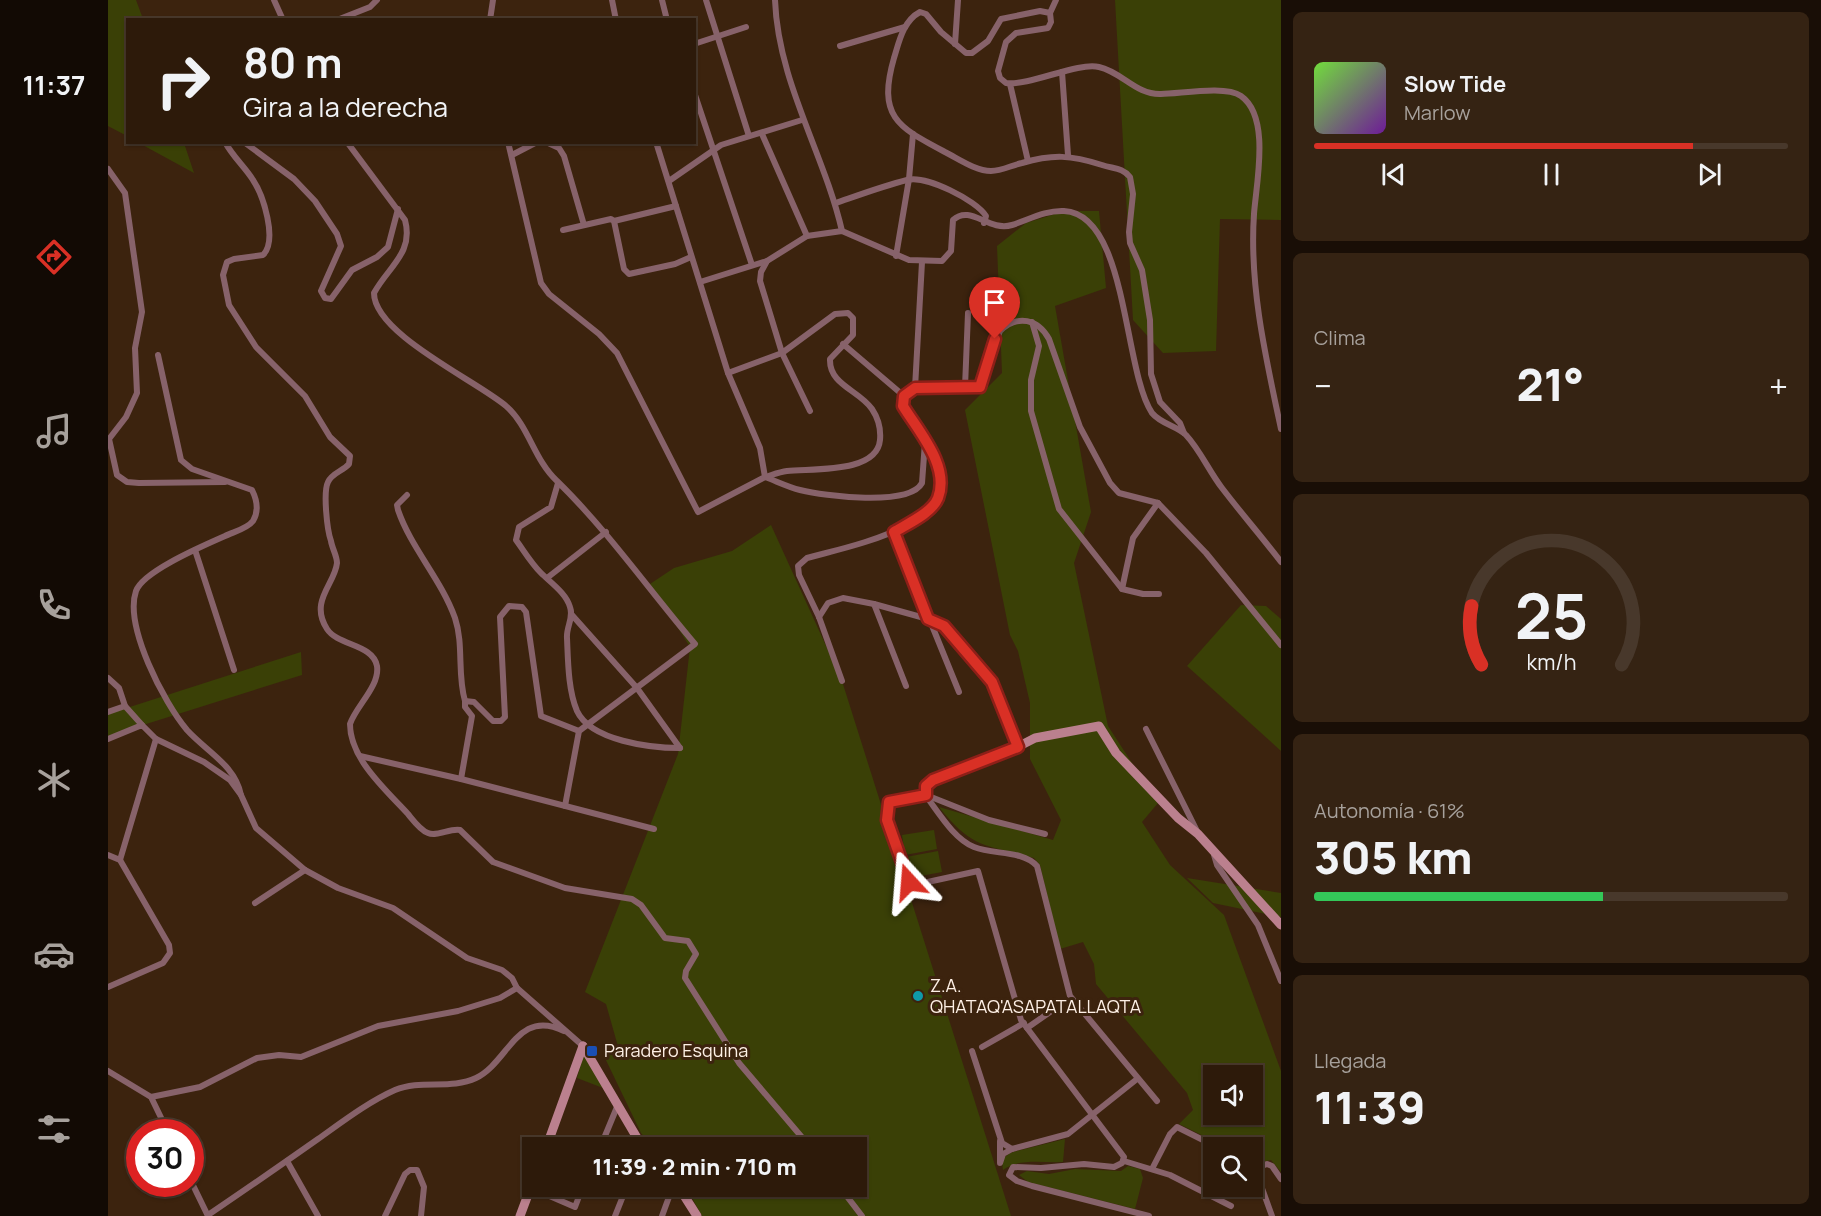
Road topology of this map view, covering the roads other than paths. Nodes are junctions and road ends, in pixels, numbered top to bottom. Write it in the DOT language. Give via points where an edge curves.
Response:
graph roads {
  1 [pos="274,0"];
  2 [pos="377,0"];
  3 [pos="493,0"];
  4 [pos="612,0"];
  5 [pos="662,0"];
  6 [pos="706,0"];
  7 [pos="775,0"];
  8 [pos="958,0"];
  9 [pos="1056,0"];
  10 [pos="1050,14"];
  11 [pos="282,18"];
  12 [pos="342,18"];
  13 [pos="490,18"];
  14 [pos="616,18"];
  15 [pos="666,18"];
  16 [pos="746,27"];
  17 [pos="905,27"];
  18 [pos="718,36"];
  19 [pos="696,43"];
  20 [pos="955,44"];
  21 [pos="840,46"];
  22 [pos="1062,72"];
  23 [pos="1010,84"];
  24 [pos="696,98"];
  25 [pos="802,120"];
  26 [pos="762,134"];
  27 [pos="913,134"];
  28 [pos="749,136"];
  29 [pos="226,144"];
  30 [pos="247,144"];
  31 [pos="349,144"];
  32 [pos="509,144"];
  33 [pos="533,144"];
  34 [pos="550,144"];
  35 [pos="657,144"];
  36 [pos="713,150"];
  37 [pos="512,155"];
  38 [pos="1068,155"];
  39 [pos="1029,161"];
  40 [pos="108,169"];
  41 [pos="909,179"];
  42 [pos="669,181"];
  43 [pos="836,203"];
  44 [pos="676,206"];
  45 [pos="398,209"];
  46 [pos="614,221"];
  47 [pos="984,223"];
  48 [pos="584,225"];
  49 [pos="563,230"];
  50 [pos="842,231"];
  51 [pos="807,236"];
  52 [pos="896,256"];
  53 [pos="691,257"];
  54 [pos="767,261"];
  55 [pos="922,262"];
  56 [pos="752,265"];
  57 [pos="700,282"];
  58 [pos="968,313"];
  59 [pos="1032,321"];
  60 [pos="843,345"];
  61 [pos="782,353"];
  62 [pos="158,355"];
  63 [pos="728,373"];
  64 [pos="965,387"];
  65 [pos="915,388"];
  66 [pos="904,396"];
  67 [pos="810,411"];
  68 [pos="1281,429"];
  69 [pos="1184,433"];
  70 [pos="925,442"];
  71 [pos="765,477"];
  72 [pos="228,482"];
  73 [pos="558,483"];
  74 [pos="407,495"];
  75 [pos="1158,503"];
  76 [pos="606,532"];
  77 [pos="894,532"];
  78 [pos="195,550"];
  79 [pos="1281,562"];
  80 [pos="547,578"];
  81 [pos="1122,588"];
  82 [pos="1159,594"];
  83 [pos="874,604"];
  84 [pos="572,615"];
  85 [pos="819,617"];
  86 [pos="928,619"];
  87 [pos="1281,645"];
  88 [pos="234,670"];
  89 [pos="108,678"];
  90 [pos="842,681"];
  91 [pos="906,686"];
  92 [pos="637,688"];
  93 [pos="959,692"];
  94 [pos="465,701"];
  95 [pos="125,706"];
  96 [pos="108,711"];
  97 [pos="142,725"];
  98 [pos="588,725"];
  99 [pos="1146,729"];
  100 [pos="579,731"];
  101 [pos="108,739"];
  102 [pos="156,739"];
  103 [pos="1018,747"];
  104 [pos="360,756"];
  105 [pos="461,778"];
  106 [pos="241,795"];
  107 [pos="926,795"];
  108 [pos="565,806"];
  109 [pos="654,829"];
  110 [pos="1045,834"];
  111 [pos="1198,834"];
  112 [pos="1211,848"];
  113 [pos="108,855"];
  114 [pos="120,860"];
  115 [pos="305,870"];
  116 [pos="255,903"];
  117 [pos="1281,925"];
  118 [pos="1281,981"];
  119 [pos="108,987"];
  120 [pos="518,988"];
  121 [pos="1050,1012"];
  122 [pos="1026,1026"];
  123 [pos="573,1035"];
  124 [pos="583,1046"];
  125 [pos="982,1047"];
  126 [pos="972,1051"];
  127 [pos="108,1071"];
  128 [pos="1137,1079"];
  129 [pos="151,1097"];
  130 [pos="1157,1101"];
  131 [pos="617,1107"];
  132 [pos="1093,1115"];
  133 [pos="162,1119"];
  134 [pos="550,1137"];
  135 [pos="605,1137"];
  136 [pos="636,1137"];
  137 [pos="802,1137"];
  138 [pos="1000,1139"];
  139 [pos="1203,1140"];
  140 [pos="1012,1149"];
  141 [pos="287,1161"];
  142 [pos="1124,1161"];
  143 [pos="1263,1166"];
  144 [pos="1152,1168"];
  145 [pos="1281,1179"];
  146 [pos="1263,1191"];
  147 [pos="199,1197"];
  148 [pos="528,1197"];
  149 [pos="555,1197"];
  150 [pos="579,1197"];
  151 [pos="623,1197"];
  152 [pos="669,1197"];
  153 [pos="685,1197"];
  154 [pos="847,1197"];
  155 [pos="1231,1206"];
  156 [pos="208,1215"];
  157 [pos="318,1216"];
  158 [pos="385,1216"];
  159 [pos="422,1216"];
  160 [pos="520,1216"];
  161 [pos="615,1216"];
  162 [pos="662,1216"];
  163 [pos="697,1216"];
  164 [pos="862,1216"];
  165 [pos="1149,1216"];
  166 [pos="1272,1216"];
  1 -- 11 [label="street"];
  2 -- 12 [label="street" via="370,7"];
  3 -- 13 [label="street"];
  4 -- 14 [label="street"];
  5 -- 15 [label="street"];
  6 -- 18 [label="street"];
  7 -- 25 [label="street" via="777,30"];
  8 -- 20 [label="street"];
  9 -- 10 [label="street"];
  10 -- 20 [label="street" via="1040,11 1001,19 988,41 972,53"];
  10 -- 23 [label="street" via="1048,28 1016,33 1006,42 999,76"];
  16 -- 18 [label="street"];
  17 -- 20 [label="street" via="913,16 926,14"];
  17 -- 21 [label="street"];
  17 -- 27 [label="street" via="888,89 889,106 895,120"];
  18 -- 19 [label="street"];
  18 -- 28 [label="street"];
  22 -- 23 [label="street"];
  22 -- 38 [label="street"];
  22 -- 68 [label="street" via="1099,67 1144,92 1232,93 1249,105 1260,141 1254,214 1255,285"];
  23 -- 39 [label="street"];
  24 -- 36 [label="street"];
  25 -- 26 [label="street"];
  25 -- 43 [label="street"];
  26 -- 28 [label="street"];
  26 -- 51 [label="street"];
  27 -- 39 [label="street" via="963,162 990,171"];
  27 -- 41 [label="street"];
  28 -- 36 [label="street"];
  29 -- 104 [label="street" via="254,180 268,214 269,246 263,255 227,262 223,274 229,305 256,347 305,396 330,437 350,456 349,464 334,475 326,491 330,539 337,563 323,595 322,610 327,630 375,661 376,676 350,724"];
  30 -- 45 [label="street" via="294,179 337,234 340,246 321,291 326,298 331,299 352,270 388,247"];
  31 -- 45 [label="street"];
  32 -- 37 [label="street"];
  33 -- 37 [label="street"];
  34 -- 48 [label="street" via="564,156"];
  35 -- 42 [label="street"];
  36 -- 42 [label="street"];
  36 -- 56 [label="street"];
  37 -- 71 [label="street" via="541,283 617,353 698,512"];
  38 -- 39 [label="street"];
  38 -- 69 [label="street" via="1117,167 1130,177 1130,243 1142,270 1150,320 1151,374 1161,402"];
  40 -- 72 [label="street" via="125,193 142,312 135,348 137,393 126,417 109,439 117,474 127,482 139,483"];
  41 -- 43 [label="street"];
  41 -- 47 [label="street" via="966,198 982,210 986,216"];
  41 -- 52 [label="street"];
  42 -- 44 [label="street"];
  43 -- 50 [label="street"];
  44 -- 46 [label="street"];
  44 -- 53 [label="street"];
  45 -- 73 [label="street" via="409,232 407,245 374,293 376,306 414,344 513,413"];
  46 -- 48 [label="street"];
  46 -- 53 [label="street" via="624,269 629,274"];
  47 -- 55 [label="street" via="969,215 956,217 949,255 942,261"];
  47 -- 69 [label="street" via="1001,228 1064,211 1090,221 1100,236 1121,294 1134,363 1146,400 1159,420"];
  48 -- 49 [label="street"];
  50 -- 51 [label="street"];
  50 -- 52 [label="street"];
  51 -- 54 [label="street"];
  52 -- 55 [label="street"];
  53 -- 57 [label="street"];
  54 -- 56 [label="street"];
  54 -- 61 [label="street" via="760,280"];
  55 -- 65 [label="street"];
  56 -- 57 [label="street"];
  57 -- 63 [label="street"];
  58 -- 64 [label="street"];
  59 -- 64 [label="street" via="1007,324 995,339 982,385"];
  59 -- 75 [label="street" via="1049,339 1080,427 1110,483 1119,493"];
  59 -- 81 [label="street" via="1040,346 1031,380 1030,411 1059,508"];
  60 -- 61 [label="street" via="853,335 855,324 848,313 841,312"];
  60 -- 66 [label="street"];
  60 -- 71 [label="street" via="830,359 832,375 862,397 873,411 881,434 880,446 866,461"];
  61 -- 63 [label="street"];
  61 -- 67 [label="street"];
  62 -- 72 [label="street" via="181,460 192,469"];
  63 -- 71 [label="street" via="760,448"];
  64 -- 65 [label="street"];
  65 -- 66 [label="street"];
  66 -- 70 [label="street" via="903,406"];
  69 -- 79 [label="street" via="1231,501"];
  70 -- 71 [label="street" via="922,483 905,496 800,490"];
  70 -- 77 [label="street" via="941,477 937,500"];
  72 -- 78 [label="street" via="252,490 256,499 254,518 247,526"];
  73 -- 76 [label="street"];
  73 -- 80 [label="street" via="551,507 516,532 516,540"];
  74 -- 94 [label="street" via="398,510 456,621"];
  75 -- 81 [label="street" via="1133,538"];
  75 -- 87 [label="street" via="1206,553"];
  76 -- 80 [label="street"];
  76 -- 92 [label="street" via="695,644"];
  77 -- 85 [label="street" via="802,561 799,575"];
  77 -- 86 [label="street"];
  78 -- 88 [label="street"];
  78 -- 106 [label="street" via="147,577 136,589 138,628 163,696 192,735 232,771"];
  80 -- 84 [label="street" via="564,595"];
  81 -- 82 [label="street"];
  83 -- 85 [label="street" via="835,598"];
  83 -- 86 [label="street"];
  83 -- 91 [label="street"];
  84 -- 92 [label="street"];
  84 -- 98 [label="street" via="566,634 573,700"];
  85 -- 90 [label="street"];
  86 -- 93 [label="street"];
  86 -- 103 [label="street" via="944,626 992,682"];
  89 -- 95 [label="street" via="118,688"];
  92 -- 98 [label="street"];
  92 -- 98 [label="street" via="680,748 652,748"];
  94 -- 100 [label="street" via="474,702 493,721 503,719 506,711 500,669 500,617 509,606 522,607 526,612 539,712 548,721"];
  94 -- 105 [label="street" via="472,716"];
  95 -- 96 [label="street"];
  95 -- 97 [label="street"];
  97 -- 101 [label="street"];
  97 -- 102 [label="street"];
  98 -- 100 [label="street"];
  99 -- 111 [label="street"];
  100 -- 108 [label="street"];
  102 -- 106 [label="street" via="204,762 230,780"];
  102 -- 114 [label="street"];
  103 -- 107 [label="street" via="933,780 926,786"];
  103 -- 111 [label="street" via="1035,738 1099,726 1116,753"];
  104 -- 105 [label="street"];
  104 -- 137 [label="street" via="426,833 460,830 493,862 565,888 633,899 665,938 688,941 696,954 685,978 740,1063"];
  105 -- 108 [label="street"];
  106 -- 115 [label="street" via="256,828"];
  107 -- 110 [label="street" via="988,820"];
  107 -- 122 [label="street" via="889,802 886,807 909,882 914,885 978,871 1015,1004"];
  107 -- 128 [label="street" via="947,824 973,847 1027,859 1037,866 1070,996"];
  108 -- 109 [label="street"];
  111 -- 112 [label="street"];
  112 -- 117 [label="street"];
  112 -- 118 [label="street" via="1217,865 1258,925"];
  113 -- 114 [label="street"];
  114 -- 119 [label="street" via="170,953 163,963"];
  115 -- 116 [label="street"];
  115 -- 120 [label="street" via="338,888 393,908 467,958 502,970"];
  120 -- 123 [label="street"];
  120 -- 129 [label="street" via="458,1011 378,1026 301,1057 257,1058 200,1087"];
  121 -- 122 [label="street"];
  122 -- 125 [label="street"];
  122 -- 132 [label="street"];
  123 -- 124 [label="street"];
  123 -- 141 [label="street" via="553,1025 535,1026 522,1033 477,1078 409,1084 392,1091"];
  124 -- 131 [label="street"];
  124 -- 134 [label="street"];
  126 -- 138 [label="street"];
  127 -- 129 [label="street"];
  128 -- 130 [label="street"];
  128 -- 132 [label="street"];
  129 -- 133 [label="street"];
  131 -- 135 [label="street"];
  131 -- 136 [label="street"];
  132 -- 140 [label="street" via="1068,1134"];
  132 -- 142 [label="street"];
  138 -- 140 [label="street"];
  138 -- 140 [label="street" via="1000,1163 1003,1154"];
  139 -- 144 [label="street" via="1177,1127"];
  141 -- 156 [label="street"];
  141 -- 157 [label="street"];
  142 -- 144 [label="street"];
  142 -- 165 [label="street" via="1114,1167 1018,1166 1009,1175 1032,1186"];
  143 -- 145 [label="street" via="1272,1166"];
  144 -- 155 [label="street"];
  146 -- 166 [label="street"];
  147 -- 156 [label="street"];
  148 -- 160 [label="street"];
  149 -- 150 [label="street" via="575,1207"];
  151 -- 161 [label="street"];
  152 -- 162 [label="street"];
  153 -- 163 [label="street"];
  154 -- 164 [label="street"];
  158 -- 159 [label="street" via="405,1174 417,1170 424,1187"];
}
